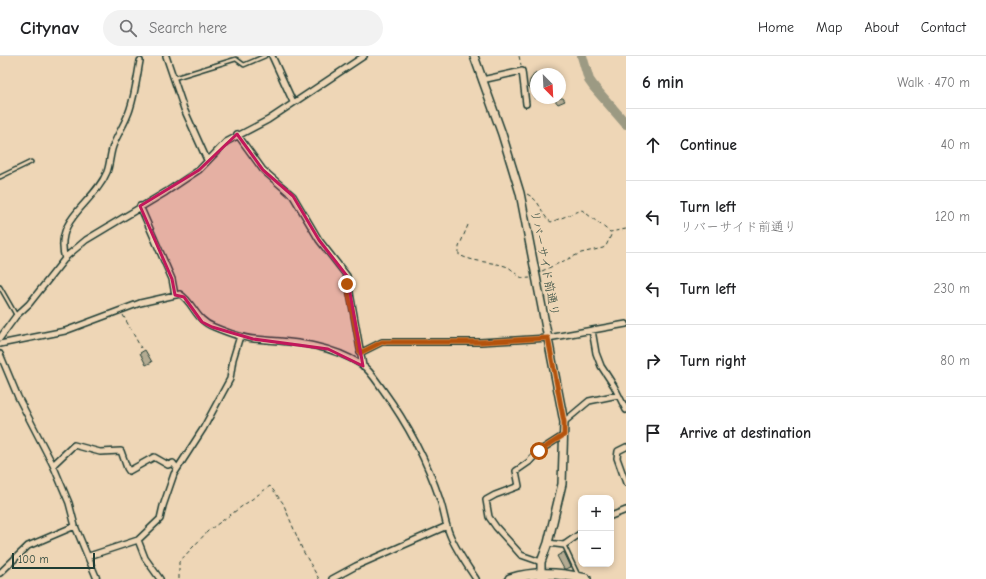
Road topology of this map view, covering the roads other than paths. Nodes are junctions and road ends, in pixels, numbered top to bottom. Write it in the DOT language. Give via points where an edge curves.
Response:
graph roads {
  1 [pos="166,56"];
  2 [pos="265,56"];
  3 [pos="272,56"];
  4 [pos="364,56"];
  5 [pos="474,56"];
  6 [pos="236,58"];
  7 [pos="140,61"];
  8 [pos="174,78"];
  9 [pos="482,80"];
  10 [pos="293,102"];
  11 [pos="526,104"];
  12 [pos="237,134"];
  13 [pos="207,160"];
  14 [pos="31,162"];
  15 [pos="0,177"];
  16 [pos="140,206"];
  17 [pos="65,259"];
  18 [pos="0,287"];
  19 [pos="175,295"];
  20 [pos="16,316"];
  21 [pos="626,324"];
  22 [pos="592,330"];
  23 [pos="240,336"];
  24 [pos="0,338"];
  25 [pos="548,338"];
  26 [pos="0,344"];
  27 [pos="360,353"];
  28 [pos="0,354"];
  29 [pos="363,366"];
  30 [pos="618,395"];
  31 [pos="626,410"];
  32 [pos="564,422"];
  33 [pos="564,435"];
  34 [pos="626,447"];
  35 [pos="53,465"];
  36 [pos="177,468"];
  37 [pos="626,483"];
  38 [pos="626,510"];
  39 [pos="614,515"];
  40 [pos="75,526"];
  41 [pos="447,526"];
  42 [pos="578,535"];
  43 [pos="138,540"];
  44 [pos="548,543"];
  45 [pos="564,544"];
  46 [pos="89,556"];
  47 [pos="541,562"];
  48 [pos="0,573"];
  49 [pos="540,576"];
  50 [pos="582,578"];
  51 [pos="97,579"];
  52 [pos="160,579"];
  53 [pos="332,579"];
  54 [pos="476,579"];
  55 [pos="510,579"];
  1 -- 8 [label="street"];
  2 -- 6 [label="lane" via="244,64"];
  3 -- 10 [label="street"];
  4 -- 10 [label="street"];
  5 -- 9 [label="street, リバーサイド前通り"];
  6 -- 8 [label="lane"];
  7 -- 17 [label="street" via="130,110 113,147 107,172 102,183 76,212 64,234 62,248"];
  8 -- 13 [label="street" via="184,109"];
  9 -- 11 [label="street" via="522,71"];
  9 -- 25 [label="street, リバーサイド前通り" via="520,193"];
  10 -- 12 [label="street" via="268,120"];
  12 -- 13 [label="street"];
  12 -- 27 [label="street" via="263,170 293,196 319,240 347,276"];
  13 -- 16 [label="street" via="199,170"];
  14 -- 15 [label="lane"];
  16 -- 17 [label="street" via="86,240"];
  16 -- 19 [label="street" via="169,272"];
  17 -- 20 [label="street" via="29,304"];
  18 -- 20 [label="lane"];
  19 -- 23 [label="street" via="184,297 202,322"];
  19 -- 26 [label="street" via="120,310 65,331"];
  20 -- 24 [label="street"];
  21 -- 22 [label="street"];
  22 -- 25 [label="street"];
  22 -- 30 [label="street" via="601,366"];
  23 -- 29 [label="street" via="328,349"];
  23 -- 36 [label="street" via="230,379"];
  25 -- 27 [label="street" via="480,342 382,342"];
  25 -- 32 [label="street, リバーサイド前通り"];
  27 -- 29 [label="street"];
  28 -- 35 [label="street" via="18,397"];
  29 -- 41 [label="street" via="396,408 410,432 440,500"];
  30 -- 31 [label="street"];
  30 -- 32 [label="street" via="589,401"];
  32 -- 33 [label="street, リバーサイド前通り"];
  33 -- 44 [label="street, リバーサイド前通り" via="562,484"];
  33 -- 47 [label="street" via="539,451 516,471 519,486 495,494 486,500 490,517 511,544 521,555"];
  34 -- 37 [label="street" via="618,451 616,458"];
  35 -- 36 [label="street" via="74,445 100,452 121,451 129,471 154,458 168,464 173,463"];
  35 -- 40 [label="street" via="70,503"];
  36 -- 43 [label="street" via="162,506 160,519"];
  38 -- 39 [label="street"];
  40 -- 46 [label="street"];
  40 -- 48 [label="street" via="28,546"];
  41 -- 53 [label="street"];
  41 -- 54 [label="street" via="450,536"];
  42 -- 45 [label="street"];
  43 -- 46 [label="street"];
  43 -- 52 [label="street"];
  44 -- 45 [label="street"];
  44 -- 47 [label="street, リバーサイド前通り"];
  45 -- 50 [label="lane"];
  46 -- 51 [label="street"];
  47 -- 49 [label="street, リバーサイド前通り"];
  49 -- 50 [label="highway" via="555,574"];
  49 -- 55 [label="highway"];
}
